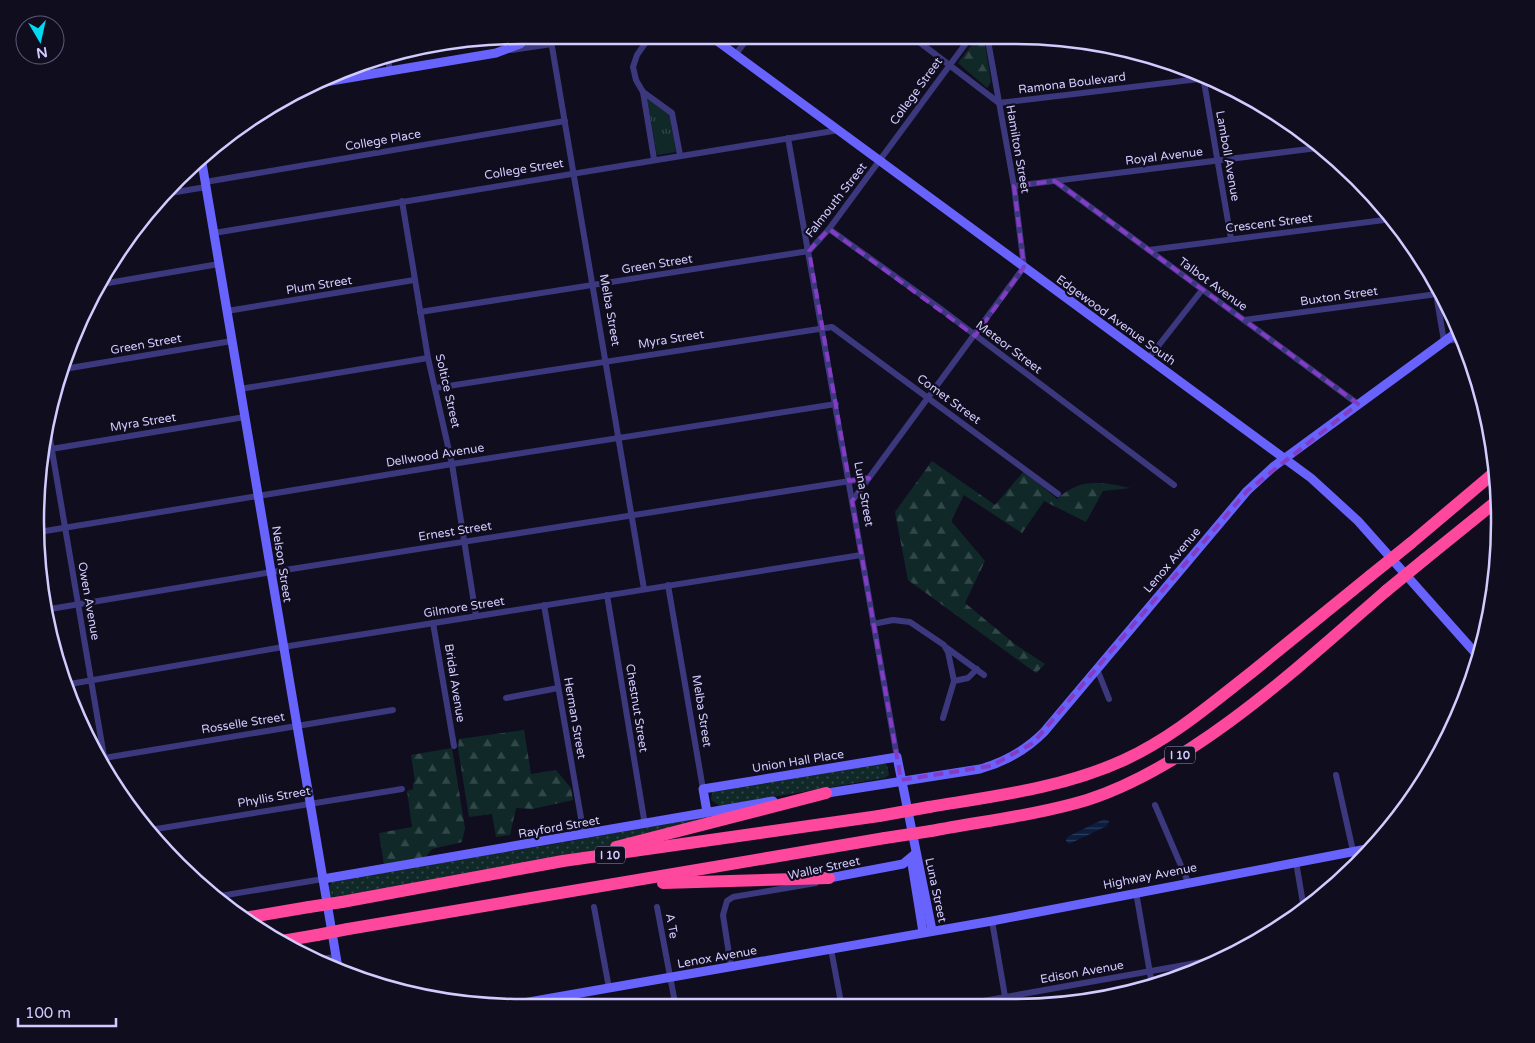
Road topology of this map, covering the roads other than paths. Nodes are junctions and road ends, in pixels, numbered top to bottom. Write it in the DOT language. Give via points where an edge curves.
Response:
graph roads {
  1 [pos="520,44"];
  2 [pos="552,44"];
  3 [pos="645,44"];
  4 [pos="722,44"];
  5 [pos="743,44"];
  6 [pos="922,44"];
  7 [pos="965,44"];
  8 [pos="989,44"];
  9 [pos="508,51"];
  10 [pos="736,54"];
  11 [pos="389,63"];
  12 [pos="950,64"];
  13 [pos="390,72"];
  14 [pos="1194,79"];
  15 [pos="337,81"];
  16 [pos="1205,84"];
  17 [pos="643,92"];
  18 [pos="999,103"];
  19 [pos="565,121"];
  20 [pos="839,130"];
  21 [pos="788,138"];
  22 [pos="1312,149"];
  23 [pos="680,155"];
  24 [pos="654,159"];
  25 [pos="880,161"];
  26 [pos="1218,161"];
  27 [pos="202,166"];
  28 [pos="574,173"];
  29 [pos="1055,181"];
  30 [pos="206,185"];
  31 [pos="1014,186"];
  32 [pos="176,192"];
  33 [pos="402,201"];
  34 [pos="1384,220"];
  35 [pos="829,229"];
  36 [pos="214,233"];
  37 [pos="1231,239"];
  38 [pos="1149,250"];
  39 [pos="809,251"];
  40 [pos="219,264"];
  41 [pos="1024,268"];
  42 [pos="414,280"];
  43 [pos="108,283"];
  44 [pos="594,285"];
  45 [pos="1202,290"];
  46 [pos="1433,294"];
  47 [pos="1438,303"];
  48 [pos="227,312"];
  49 [pos="420,312"];
  50 [pos="1244,320"];
  51 [pos="823,327"];
  52 [pos="1453,335"];
  53 [pos="975,336"];
  54 [pos="1455,340"];
  55 [pos="232,341"];
  56 [pos="1444,342"];
  57 [pos="428,358"];
  58 [pos="1148,359"];
  59 [pos="606,361"];
  60 [pos="69,368"];
  61 [pos="435,388"];
  62 [pos="240,389"];
  63 [pos="929,398"];
  64 [pos="836,404"];
  65 [pos="1358,404"];
  66 [pos="245,417"];
  67 [pos="620,438"];
  68 [pos="49,450"];
  69 [pos="49,451"];
  70 [pos="1284,459"];
  71 [pos="452,464"];
  72 [pos="1489,477"];
  73 [pos="869,478"];
  74 [pos="849,481"];
  75 [pos="1174,485"];
  76 [pos="1058,494"];
  77 [pos="258,495"];
  78 [pos="852,501"];
  79 [pos="1491,506"];
  80 [pos="633,514"];
  81 [pos="66,527"];
  82 [pos="44,531"];
  83 [pos="465,541"];
  84 [pos="862,555"];
  85 [pos="271,572"];
  86 [pos="668,585"];
  87 [pos="644,588"];
  88 [pos="607,595"];
  89 [pos="78,604"];
  90 [pos="544,605"];
  91 [pos="52,609"];
  92 [pos="476,616"];
  93 [pos="433,623"];
  94 [pos="873,624"];
  95 [pos="944,645"];
  96 [pos="283,647"];
  97 [pos="1473,651"];
  98 [pos="1097,669"];
  99 [pos="977,670"];
  100 [pos="984,675"];
  101 [pos="92,680"];
  102 [pos="954,681"];
  103 [pos="72,684"];
  104 [pos="558,688"];
  105 [pos="506,698"];
  106 [pos="1109,698"];
  107 [pos="393,710"];
  108 [pos="943,718"];
  109 [pos="297,726"];
  110 [pos="99,745"];
  111 [pos="454,746"];
  112 [pos="106,757"];
  113 [pos="897,757"];
  114 [pos="1336,776"];
  115 [pos="901,780"];
  116 [pos="402,789"];
  117 [pos="703,789"];
  118 [pos="826,793"];
  119 [pos="310,802"];
  120 [pos="1155,805"];
  121 [pos="707,812"];
  122 [pos="644,825"];
  123 [pos="156,829"];
  124 [pos="584,835"];
  125 [pos="1360,850"];
  126 [pos="1353,851"];
  127 [pos="915,854"];
  128 [pos="563,862"];
  129 [pos="1296,862"];
  130 [pos="829,878"];
  131 [pos="323,879"];
  132 [pos="1188,882"];
  133 [pos="1136,892"];
  134 [pos="224,895"];
  135 [pos="546,896"];
  136 [pos="1303,902"];
  137 [pos="594,907"];
  138 [pos="657,907"];
  139 [pos="253,917"];
  140 [pos="992,920"];
  141 [pos="928,931"];
  142 [pos="291,939"];
  143 [pos="831,949"];
  144 [pos="336,957"];
  145 [pos="328,958"];
  146 [pos="337,962"];
  147 [pos="1194,964"];
  148 [pos="731,967"];
  149 [pos="1150,972"];
  150 [pos="670,978"];
  151 [pos="1151,979"];
  152 [pos="609,988"];
  153 [pos="1005,997"];
  154 [pos="547,999"];
  155 [pos="674,999"];
  156 [pos="840,999"];
  157 [pos="994,999"];
  1 -- 9 [label="street"];
  2 -- 9 [label="street"];
  2 -- 19 [label="street, Melba Street"];
  3 -- 17 [label="street" via="633,67"];
  4 -- 10 [label="street, Edgewood Avenue South"];
  5 -- 10 [label="street"];
  6 -- 12 [label="street"];
  7 -- 12 [label="street, College Street"];
  8 -- 18 [label="street, Hamilton Street"];
  9 -- 13 [label="street"];
  10 -- 20 [label="street, Edgewood Avenue South"];
  11 -- 13 [label="street"];
  12 -- 18 [label="street"];
  12 -- 25 [label="street, College Street"];
  13 -- 15 [label="street"];
  14 -- 18 [label="street, Ramona Boulevard"];
  16 -- 26 [label="street, Lamboll Avenue"];
  17 -- 23 [label="street" via="672,113"];
  17 -- 24 [label="street"];
  18 -- 31 [label="street, Hamilton Street"];
  19 -- 28 [label="street, Melba Street"];
  19 -- 30 [label="street, College Place"];
  20 -- 21 [label="street, College Street"];
  20 -- 25 [label="street, Edgewood Avenue South"];
  21 -- 23 [label="street, College Street"];
  21 -- 39 [label="street, Luna Street"];
  22 -- 26 [label="street, Royal Avenue"];
  23 -- 24 [label="street, College Street"];
  24 -- 28 [label="street, College Street"];
  25 -- 35 [label="street, Falmouth Street"];
  25 -- 41 [label="street, Edgewood Avenue South"];
  26 -- 29 [label="street, Royal Avenue"];
  26 -- 37 [label="street, Lamboll Avenue"];
  27 -- 30 [label="street, Nelson Street"];
  28 -- 33 [label="street, College Street"];
  28 -- 44 [label="street, Melba Street"];
  29 -- 31 [label="street, Royal Avenue"];
  29 -- 38 [label="street, Talbot Avenue"];
  30 -- 32 [label="street"];
  30 -- 36 [label="street, Nelson Street"];
  31 -- 41 [label="street, Hamilton Street"];
  33 -- 36 [label="street, College Street"];
  33 -- 42 [label="street, Soltice Street"];
  34 -- 37 [label="street, Crescent Street"];
  35 -- 39 [label="street, Falmouth Street"];
  35 -- 53 [label="street, Meteor Street"];
  36 -- 40 [label="street, Nelson Street"];
  37 -- 38 [label="street, Crescent Street"];
  38 -- 45 [label="street, Talbot Avenue"];
  39 -- 44 [label="street, Green Street"];
  39 -- 51 [label="street, Luna Street"];
  40 -- 43 [label="street"];
  40 -- 48 [label="street, Nelson Street"];
  41 -- 53 [label="street"];
  41 -- 58 [label="street, Edgewood Avenue South"];
  42 -- 48 [label="street, Plum Street"];
  42 -- 49 [label="street, Soltice Street"];
  44 -- 49 [label="street, Green Street"];
  44 -- 59 [label="street, Melba Street"];
  45 -- 50 [label="street, Talbot Avenue"];
  45 -- 58 [label="street"];
  46 -- 50 [label="street, Buxton Street"];
  47 -- 56 [label="street"];
  48 -- 55 [label="street, Nelson Street"];
  49 -- 57 [label="street, Soltice Street"];
  50 -- 65 [label="street, Talbot Avenue"];
  51 -- 59 [label="street, Myra Street"];
  51 -- 63 [label="street, Comet Street" via="832,327"];
  51 -- 64 [label="street, Luna Street"];
  52 -- 56 [label="street, Lenox Avenue"];
  53 -- 63 [label="street"];
  53 -- 75 [label="street, Meteor Street"];
  54 -- 56 [label="street"];
  55 -- 60 [label="street, Green Street"];
  55 -- 62 [label="street, Nelson Street"];
  56 -- 65 [label="street, Lenox Avenue"];
  57 -- 61 [label="street, Soltice Street"];
  57 -- 62 [label="street"];
  58 -- 70 [label="street, Edgewood Avenue South"];
  59 -- 61 [label="street, Myra Street"];
  59 -- 67 [label="street, Melba Street"];
  61 -- 71 [label="street, Soltice Street"];
  62 -- 66 [label="street, Nelson Street"];
  63 -- 73 [label="street"];
  63 -- 76 [label="street, Comet Street"];
  64 -- 67 [label="street, Dellwood Avenue"];
  64 -- 74 [label="street, Luna Street"];
  65 -- 70 [label="street, Lenox Avenue"];
  66 -- 68 [label="street, Myra Street"];
  66 -- 77 [label="street, Nelson Street"];
  67 -- 71 [label="street, Dellwood Avenue"];
  67 -- 80 [label="street, Melba Street"];
  69 -- 81 [label="street, Owen Avenue"];
  70 -- 97 [label="street, Edgewood Avenue South" via="1317,483 1358,521"];
  70 -- 98 [label="street, Lenox Avenue" via="1232,508"];
  71 -- 77 [label="street, Dellwood Avenue"];
  71 -- 83 [label="street, Soltice Street"];
  72 -- 128 [label="highway, I 10, bridge" via="1195,718 1124,760 1091,773 1027,790 929,808"];
  73 -- 74 [label="street, Ernest Street"];
  73 -- 78 [label="street"];
  74 -- 78 [label="street, Luna Street"];
  74 -- 80 [label="street, Ernest Street"];
  77 -- 81 [label="street, Dellwood Avenue"];
  77 -- 85 [label="street, Nelson Street"];
  78 -- 84 [label="street, Luna Street"];
  79 -- 135 [label="highway, I 10, bridge" via="1236,716 1156,769 1088,799 931,831"];
  80 -- 83 [label="street, Ernest Street"];
  80 -- 87 [label="street, Melba Street"];
  81 -- 82 [label="street, Dellwood Avenue"];
  81 -- 89 [label="street, Owen Avenue"];
  83 -- 85 [label="street, Ernest Street"];
  83 -- 92 [label="street, Soltice Street"];
  84 -- 86 [label="street, Gilmore Street"];
  84 -- 94 [label="street, Luna Street"];
  85 -- 89 [label="street, Ernest Street"];
  85 -- 96 [label="street, Nelson Street"];
  86 -- 87 [label="street, Gilmore Street"];
  86 -- 117 [label="street, Melba Street"];
  87 -- 88 [label="street, Gilmore Street"];
  88 -- 90 [label="street, Gilmore Street"];
  88 -- 122 [label="street, Chestnut Street"];
  89 -- 91 [label="street, Ernest Street"];
  89 -- 101 [label="street, Owen Avenue"];
  90 -- 92 [label="street, Gilmore Street"];
  90 -- 104 [label="street, Herman Street"];
  92 -- 93 [label="street, Gilmore Street"];
  93 -- 96 [label="street, Gilmore Street"];
  93 -- 111 [label="street, Bridal Avenue"];
  94 -- 95 [label="street" via="893,620 910,622"];
  94 -- 113 [label="street, Luna Street"];
  95 -- 99 [label="street"];
  95 -- 102 [label="street"];
  96 -- 101 [label="street, Gilmore Street"];
  96 -- 109 [label="street, Nelson Street"];
  98 -- 106 [label="street"];
  98 -- 115 [label="street, Lenox Avenue" via="1044,732 1015,756 980,769"];
  99 -- 100 [label="street"];
  99 -- 102 [label="street" via="968,678"];
  101 -- 103 [label="street, Gilmore Street"];
  101 -- 110 [label="street, Owen Avenue"];
  102 -- 108 [label="street"];
  104 -- 105 [label="street"];
  104 -- 124 [label="street, Herman Street"];
  107 -- 109 [label="street, Rosselle Street"];
  109 -- 112 [label="street, Rosselle Street"];
  109 -- 119 [label="street, Nelson Street"];
  113 -- 115 [label="street, Luna Street"];
  113 -- 117 [label="street, Union Hall Place"];
  114 -- 126 [label="street"];
  115 -- 118 [label="street, Rayford Street"];
  115 -- 127 [label="street, Luna Street"];
  116 -- 119 [label="street, Phyllis Street"];
  117 -- 121 [label="street, Melba Street"];
  118 -- 121 [label="street, Rayford Street"];
  118 -- 128 [label="highway"];
  119 -- 123 [label="street, Phyllis Street"];
  119 -- 131 [label="street, Nelson Street"];
  120 -- 132 [label="street"];
  121 -- 122 [label="street, Rayford Street"];
  122 -- 124 [label="street, Rayford Street"];
  124 -- 131 [label="street, Rayford Street"];
  125 -- 126 [label="street, Highway Avenue"];
  126 -- 129 [label="street, Highway Avenue"];
  127 -- 130 [label="street, Waller Street" via="903,864"];
  127 -- 141 [label="street, Luna Street" via="919,858"];
  128 -- 139 [label="highway, I 10, bridge"];
  129 -- 132 [label="street, Highway Avenue"];
  129 -- 136 [label="street"];
  130 -- 135 [label="highway" via="651,884"];
  130 -- 148 [label="street, Waller Street" via="813,884 733,897 727,902 723,914"];
  131 -- 134 [label="street, Rayford Street"];
  131 -- 144 [label="street, Nelson Street"];
  132 -- 133 [label="street, Highway Avenue"];
  133 -- 140 [label="street, Highway Avenue"];
  133 -- 149 [label="street"];
  135 -- 142 [label="highway, I 10, bridge"];
  137 -- 152 [label="street"];
  138 -- 150 [label="street, A Te"];
  140 -- 141 [label="street, Highway Avenue"];
  140 -- 153 [label="street"];
  141 -- 143 [label="street, Lenox Avenue"];
  143 -- 148 [label="street, Lenox Avenue"];
  143 -- 156 [label="street"];
  144 -- 145 [label="street"];
  144 -- 146 [label="street, Nelson Street"];
  147 -- 149 [label="street, Edison Avenue"];
  148 -- 150 [label="street, Lenox Avenue"];
  149 -- 151 [label="street"];
  149 -- 153 [label="street, Edison Avenue"];
  150 -- 152 [label="street, Lenox Avenue"];
  150 -- 155 [label="street, A Te"];
  152 -- 154 [label="street, Lenox Avenue"];
  153 -- 157 [label="street, Edison Avenue"];
}
